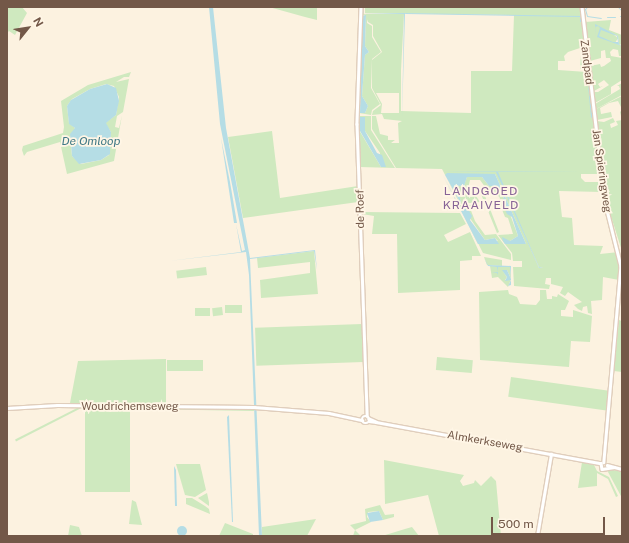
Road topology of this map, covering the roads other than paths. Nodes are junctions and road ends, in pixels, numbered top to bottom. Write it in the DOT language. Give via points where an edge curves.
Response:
graph roads {
  1 [pos="361,7"];
  2 [pos="582,7"];
  3 [pos="594,117"];
  4 [pos="7,408"];
  5 [pos="364,418"];
  6 [pos="369,420"];
  7 [pos="551,453"];
  8 [pos="603,464"];
  9 [pos="622,469"];
  10 [pos="537,536"];
  1 -- 5 [label="street, de Roef" via="358,124 366,411"];
  2 -- 3 [label="street, Zandpad"];
  3 -- 8 [label="street, Jan Spieringweg" via="606,210 621,258"];
  4 -- 5 [label="street, Woudrichemseweg" via="58,405 258,407"];
  5 -- 6 [label="street"];
  5 -- 6 [label="street, Almkerkseweg" via="364,423"];
  6 -- 7 [label="street, Almkerkseweg"];
  7 -- 8 [label="street, Almkerkseweg"];
  7 -- 10 [label="street"];
  8 -- 9 [label="street, Almkerkseweg"];
}
